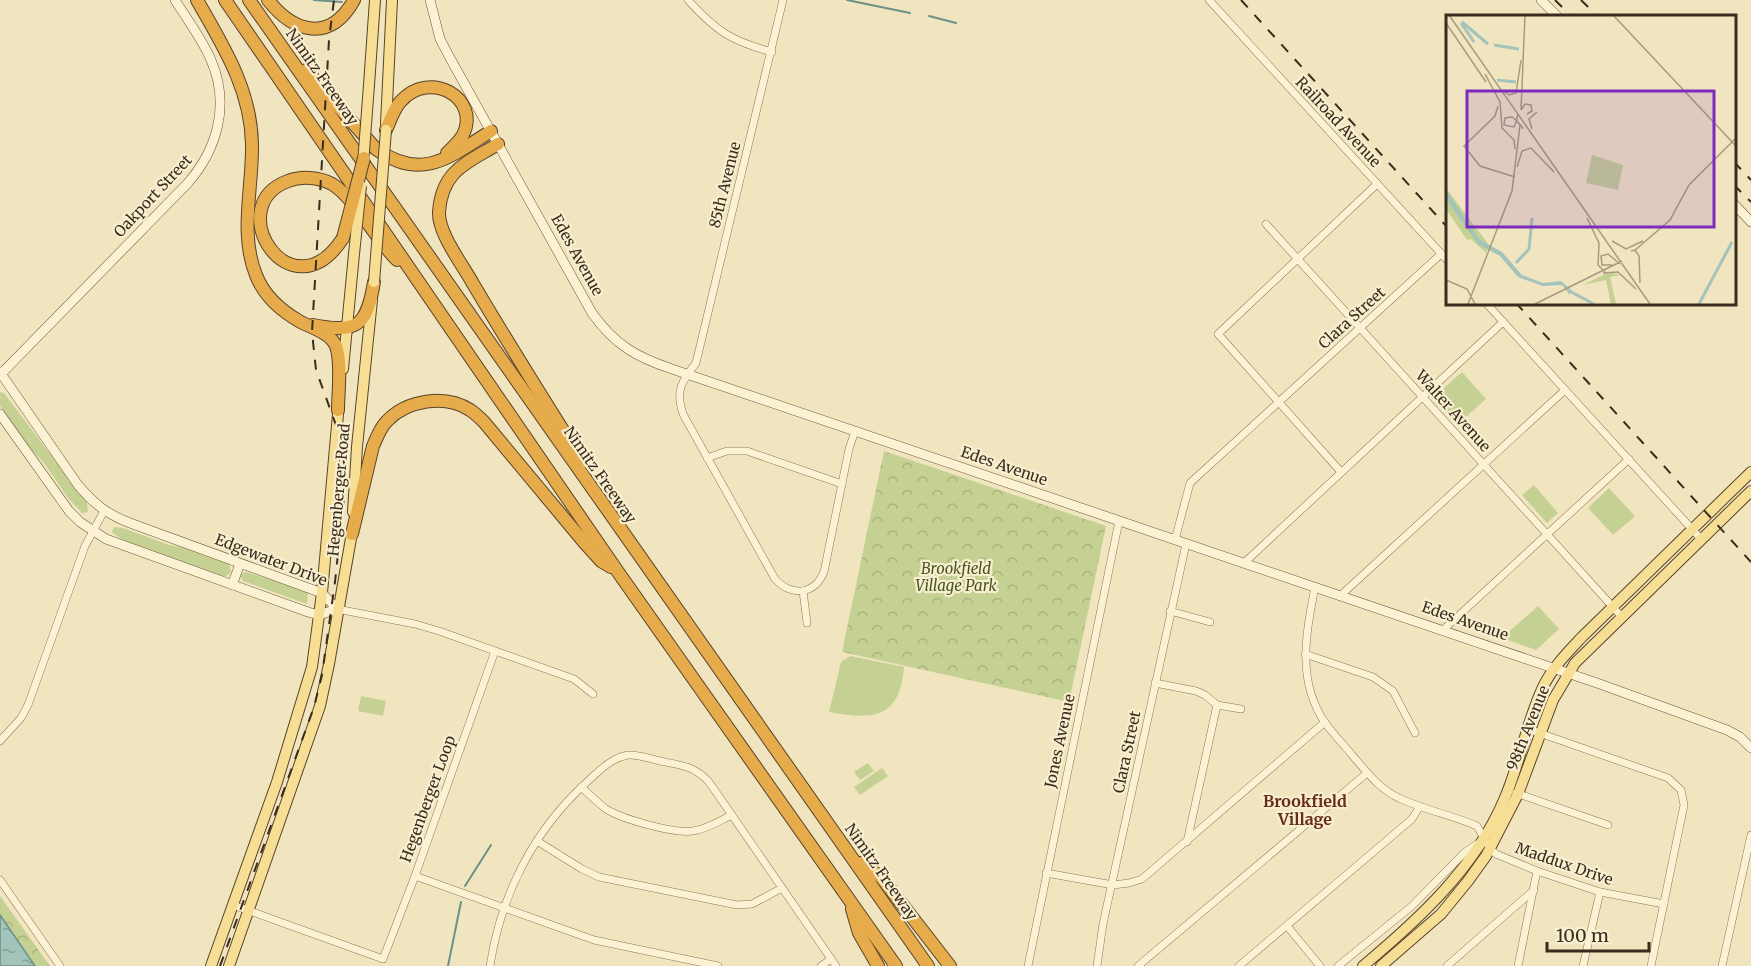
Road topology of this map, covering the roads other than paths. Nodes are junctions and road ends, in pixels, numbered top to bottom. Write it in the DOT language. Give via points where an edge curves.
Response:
graph roads {
  1 [pos="175,0"];
  2 [pos="197,0"];
  3 [pos="225,0"];
  4 [pos="249,0"];
  5 [pos="268,0"];
  6 [pos="354,0"];
  7 [pos="375,0"];
  8 [pos="392,0"];
  9 [pos="430,0"];
  10 [pos="688,0"];
  11 [pos="783,0"];
  12 [pos="1209,0"];
  13 [pos="1541,0"];
  14 [pos="1556,15"];
  15 [pos="772,52"];
  16 [pos="290,58"];
  17 [pos="386,130"];
  18 [pos="491,131"];
  19 [pos="498,144"];
  20 [pos="364,158"];
  21 [pos="427,164"];
  22 [pos="1377,184"];
  23 [pos="1736,206"];
  24 [pos="1751,222"];
  25 [pos="1266,224"];
  26 [pos="1441,254"];
  27 [pos="1298,259"];
  28 [pos="1446,259"];
  29 [pos="374,282"];
  30 [pos="419,282"];
  31 [pos="1487,304"];
  32 [pos="298,320"];
  33 [pos="1503,322"];
  34 [pos="348,327"];
  35 [pos="1361,328"];
  36 [pos="0,374"];
  37 [pos="688,374"];
  38 [pos="1565,390"];
  39 [pos="1423,398"];
  40 [pos="1277,402"];
  41 [pos="338,410"];
  42 [pos="0,414"];
  43 [pos="855,431"];
  44 [pos="707,458"];
  45 [pos="1629,459"];
  46 [pos="1484,465"];
  47 [pos="1341,472"];
  48 [pos="1751,472"];
  49 [pos="842,484"];
  50 [pos="1751,491"];
  51 [pos="104,511"];
  52 [pos="1119,521"];
  53 [pos="1693,530"];
  54 [pos="92,531"];
  55 [pos="352,534"];
  56 [pos="1546,534"];
  57 [pos="1701,539"];
  58 [pos="1175,540"];
  59 [pos="1186,544"];
  60 [pos="1244,563"];
  61 [pos="240,564"];
  62 [pos="618,572"];
  63 [pos="232,585"];
  64 [pos="1315,587"];
  65 [pos="661,588"];
  66 [pos="802,591"];
  67 [pos="322,593"];
  68 [pos="1341,595"];
  69 [pos="1613,607"];
  70 [pos="337,609"];
  71 [pos="1170,610"];
  72 [pos="320,615"];
  73 [pos="1622,616"];
  74 [pos="1210,622"];
  75 [pos="807,623"];
  76 [pos="1444,629"];
  77 [pos="495,651"];
  78 [pos="1305,654"];
  79 [pos="1555,668"];
  80 [pos="1569,673"];
  81 [pos="1155,683"];
  82 [pos="593,694"];
  83 [pos="1217,705"];
  84 [pos="1241,709"];
  85 [pos="1325,722"];
  86 [pos="1528,729"];
  87 [pos="1415,733"];
  88 [pos="1540,734"];
  89 [pos="0,740"];
  90 [pos="1751,748"];
  91 [pos="1367,772"];
  92 [pos="581,788"];
  93 [pos="1513,792"];
  94 [pos="1420,806"];
  95 [pos="732,815"];
  96 [pos="1608,825"];
  97 [pos="1751,836"];
  98 [pos="1484,839"];
  99 [pos="537,840"];
  100 [pos="1187,842"];
  101 [pos="1490,849"];
  102 [pos="852,857"];
  103 [pos="1537,871"];
  104 [pos="1046,873"];
  105 [pos="415,876"];
  106 [pos="0,880"];
  107 [pos="1113,885"];
  108 [pos="782,888"];
  109 [pos="1534,890"];
  110 [pos="1600,892"];
  111 [pos="850,902"];
  112 [pos="1664,904"];
  113 [pos="233,905"];
  114 [pos="504,909"];
  115 [pos="249,911"];
  116 [pos="1287,926"];
  117 [pos="831,959"];
  118 [pos="1449,965"];
  119 [pos="60,966"];
  120 [pos="211,966"];
  121 [pos="229,966"];
  122 [pos="490,966"];
  123 [pos="718,966"];
  124 [pos="821,966"];
  125 [pos="836,966"];
  126 [pos="878,966"];
  127 [pos="896,966"];
  128 [pos="928,966"];
  129 [pos="950,966"];
  130 [pos="1028,966"];
  131 [pos="1096,966"];
  132 [pos="1138,966"];
  133 [pos="1239,966"];
  134 [pos="1320,966"];
  135 [pos="1338,966"];
  136 [pos="1363,966"];
  137 [pos="1381,966"];
  138 [pos="1518,966"];
  139 [pos="1583,966"];
  140 [pos="1651,966"];
  141 [pos="1722,966"];
  1 -- 36 [label="street, Oakport Street" via="204,47 218,81 219,118 209,154 187,184"];
  2 -- 32 [label="highway" via="228,52 247,106 252,142 247,231 251,261 266,294"];
  3 -- 30 [label="highway"];
  4 -- 16 [label="highway, Nimitz Freeway"];
  5 -- 6 [label="highway" via="290,22 311,29 338,20"];
  7 -- 20 [label="main road, Hegenberger Road, bridge"];
  8 -- 17 [label="main road, Hegenberger Road"];
  9 -- 18 [label="street, Edes Avenue" via="441,39"];
  10 -- 15 [label="street" via="723,34"];
  11 -- 15 [label="street, 85th Avenue"];
  12 -- 22 [label="street, Railroad Avenue"];
  13 -- 14 [label="street"];
  15 -- 37 [label="street, 85th Avenue" via="696,363"];
  16 -- 21 [label="highway" via="310,74 376,148 402,164"];
  16 -- 65 [label="highway, Nimitz Freeway"];
  17 -- 21 [label="highway" via="398,103 414,91 435,86 454,95 465,114 462,137 447,153"];
  17 -- 29 [label="main road, Hegenberger Road, bridge"];
  18 -- 19 [label="street, Edes Avenue"];
  18 -- 21 [label="highway" via="454,154"];
  19 -- 37 [label="street, Edes Avenue" via="604,329 632,353"];
  19 -- 65 [label="highway" via="451,175 440,212 445,234"];
  20 -- 30 [label="highway, bridge" via="343,238 332,254 312,266 288,264 277,258 264,239 260,219 266,199 282,183 294,178 320,179 333,184 351,203 390,254"];
  20 -- 34 [label="main road, Hegenberger Road, bridge"];
  22 -- 26 [label="street, Railroad Avenue"];
  22 -- 27 [label="street"];
  23 -- 24 [label="street"];
  25 -- 27 [label="street, Walter Avenue"];
  26 -- 28 [label="street, Railroad Avenue"];
  26 -- 35 [label="street, Clara Street"];
  27 -- 35 [label="street, Walter Avenue"];
  27 -- 40 [label="street" via="1218,334"];
  29 -- 34 [label="highway" via="365,317"];
  29 -- 55 [label="main road, Hegenberger Road"];
  30 -- 62 [label="highway"];
  31 -- 33 [label="street"];
  32 -- 34 [label="highway" via="324,327"];
  32 -- 41 [label="highway" via="323,333 335,345"];
  33 -- 38 [label="street"];
  33 -- 39 [label="street"];
  34 -- 41 [label="main road, Hegenberger Road"];
  35 -- 39 [label="street, Walter Avenue"];
  35 -- 40 [label="street, Clara Street"];
  36 -- 51 [label="street, Edgewater Drive" via="78,485"];
  37 -- 43 [label="street, Edes Avenue"];
  37 -- 44 [label="street, 85th Avenue" via="681,383 680,406"];
  38 -- 45 [label="street"];
  38 -- 46 [label="street"];
  39 -- 46 [label="street, Walter Avenue"];
  39 -- 47 [label="street"];
  40 -- 47 [label="street"];
  40 -- 58 [label="street, Clara Street" via="1190,483"];
  41 -- 67 [label="main road, Hegenberger Road"];
  42 -- 54 [label="street" via="64,504"];
  43 -- 49 [label="street"];
  43 -- 52 [label="street, Edes Avenue"];
  44 -- 49 [label="street" via="727,450 747,451"];
  44 -- 66 [label="street, 85th Avenue" via="775,579 792,591"];
  45 -- 53 [label="street"];
  45 -- 56 [label="street"];
  46 -- 56 [label="street, Walter Avenue"];
  46 -- 68 [label="street"];
  47 -- 60 [label="street"];
  48 -- 53 [label="main road, 98th Avenue"];
  49 -- 66 [label="street" via="824,572 812,588"];
  50 -- 57 [label="main road, 98th Avenue"];
  51 -- 54 [label="street"];
  51 -- 61 [label="street, Edgewater Drive"];
  52 -- 58 [label="street, Edes Avenue"];
  52 -- 104 [label="street, Jones Avenue"];
  53 -- 57 [label="street"];
  53 -- 69 [label="main road, 98th Avenue"];
  54 -- 63 [label="street"];
  54 -- 89 [label="street" via="28,705"];
  55 -- 62 [label="highway" via="379,432 398,411 417,404 453,402 471,410 484,422 601,561"];
  55 -- 70 [label="main road, Hegenberger Road"];
  56 -- 69 [label="street, Walter Avenue"];
  56 -- 76 [label="street"];
  57 -- 73 [label="main road, 98th Avenue"];
  58 -- 59 [label="street, Edes Avenue"];
  59 -- 60 [label="street, Edes Avenue"];
  59 -- 71 [label="street, Clara Street"];
  60 -- 64 [label="street, Edes Avenue"];
  61 -- 63 [label="street"];
  61 -- 67 [label="street, Edgewater Drive"];
  62 -- 111 [label="highway"];
  63 -- 72 [label="street"];
  64 -- 68 [label="street, Edes Avenue"];
  64 -- 78 [label="street"];
  65 -- 102 [label="highway, Nimitz Freeway"];
  66 -- 75 [label="street"];
  67 -- 70 [label="street, Edgewater Drive"];
  67 -- 72 [label="main road, Hegenberger Road"];
  68 -- 76 [label="street, Edes Avenue"];
  69 -- 73 [label="street, Walter Avenue"];
  69 -- 79 [label="main road, 98th Avenue"];
  70 -- 72 [label="street"];
  70 -- 77 [label="street" via="427,627"];
  70 -- 115 [label="main road, Hegenberger Road" via="320,706"];
  71 -- 74 [label="street"];
  71 -- 81 [label="street, Clara Street"];
  72 -- 113 [label="main road, Hegenberger Road" via="312,667 298,717"];
  73 -- 80 [label="main road, 98th Avenue"];
  76 -- 79 [label="street, Edes Avenue"];
  77 -- 82 [label="street" via="574,679"];
  77 -- 105 [label="street, Hegenberger Loop"];
  78 -- 85 [label="street" via="1310,694"];
  78 -- 87 [label="street" via="1373,678 1393,691"];
  79 -- 80 [label="street, Edes Avenue"];
  79 -- 86 [label="main road, 98th Avenue"];
  80 -- 88 [label="main road, 98th Avenue"];
  80 -- 90 [label="street, Edes Avenue" via="1727,730"];
  81 -- 83 [label="street" via="1196,691"];
  81 -- 107 [label="street, Clara Street"];
  83 -- 84 [label="street"];
  83 -- 100 [label="street"];
  85 -- 91 [label="street"];
  85 -- 100 [label="street"];
  86 -- 88 [label="street"];
  86 -- 93 [label="main road, 98th Avenue"];
  88 -- 93 [label="main road, 98th Avenue"];
  88 -- 112 [label="street" via="1668,778 1682,790 1684,805"];
  91 -- 94 [label="street" via="1385,790"];
  91 -- 132 [label="street"];
  92 -- 95 [label="street" via="622,817 677,831 706,828"];
  92 -- 95 [label="street" via="610,762 630,755 699,772"];
  92 -- 99 [label="street" via="555,813"];
  93 -- 96 [label="street"];
  93 -- 98 [label="main road, 98th Avenue"];
  93 -- 101 [label="main road, 98th Avenue"];
  94 -- 98 [label="street" via="1477,826"];
  94 -- 116 [label="street" via="1412,819"];
  95 -- 108 [label="street"];
  97 -- 141 [label="street"];
  98 -- 101 [label="street"];
  98 -- 135 [label="street, 98th Avenue" via="1464,853 1412,906"];
  98 -- 136 [label="main road, 98th Avenue" via="1431,906"];
  99 -- 108 [label="street" via="599,877 737,905 752,904"];
  99 -- 114 [label="street"];
  100 -- 107 [label="street" via="1142,879"];
  101 -- 103 [label="street, Maddux Drive"];
  101 -- 137 [label="main road, 98th Avenue" via="1441,914"];
  102 -- 128 [label="highway, Nimitz Freeway"];
  102 -- 129 [label="highway" via="881,877"];
  103 -- 109 [label="street"];
  103 -- 110 [label="street, Maddux Drive"];
  104 -- 107 [label="street"];
  104 -- 130 [label="street, Jones Avenue"];
  105 -- 114 [label="street"];
  105 -- 115 [label="street, Hegenberger Loop" via="383,959"];
  106 -- 119 [label="street"];
  107 -- 131 [label="street, Clara Street"];
  108 -- 117 [label="street"];
  109 -- 118 [label="street"];
  109 -- 138 [label="street"];
  110 -- 112 [label="street, Maddux Drive"];
  110 -- 139 [label="street"];
  111 -- 126 [label="highway" via="859,933"];
  111 -- 127 [label="highway"];
  112 -- 140 [label="street"];
  113 -- 115 [label="street, Hegenberger Loop"];
  113 -- 120 [label="main road, Hegenberger Road"];
  114 -- 122 [label="street"];
  114 -- 123 [label="street" via="594,940"];
  115 -- 121 [label="main road, Hegenberger Road"];
  116 -- 133 [label="street"];
  116 -- 134 [label="street"];
  117 -- 124 [label="street"];
  117 -- 125 [label="street"];
}
